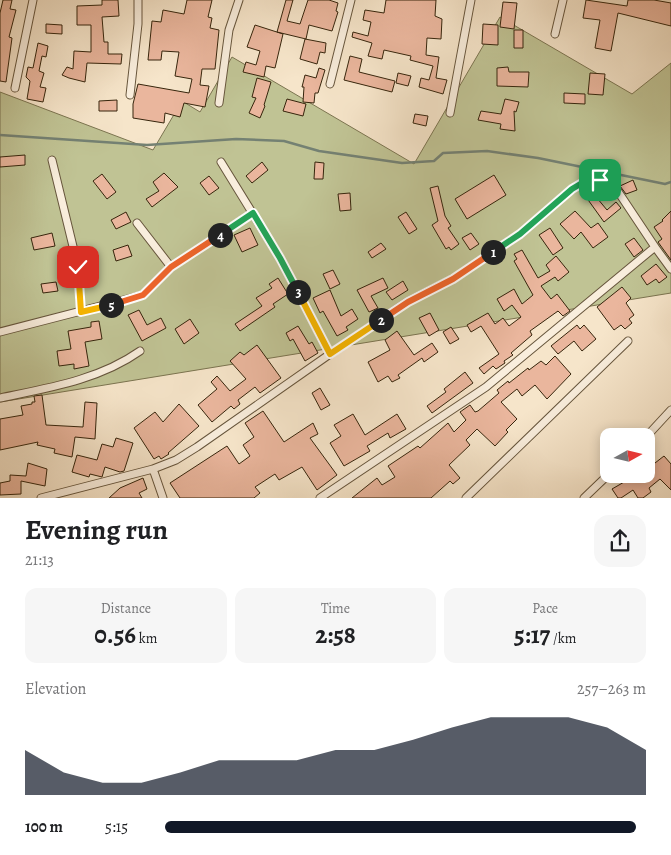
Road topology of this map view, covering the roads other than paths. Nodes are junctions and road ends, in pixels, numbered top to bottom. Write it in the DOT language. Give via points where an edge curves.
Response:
graph roads {
  1 [pos="33,0"];
  2 [pos="138,0"];
  3 [pos="239,0"];
  4 [pos="351,0"];
  5 [pos="471,0"];
  6 [pos="563,0"];
  7 [pos="555,34"];
  8 [pos="330,84"];
  9 [pos="15,88"];
  10 [pos="130,95"];
  11 [pos="219,103"];
  12 [pos="450,113"];
  13 [pos="52,160"];
  14 [pos="221,162"];
  15 [pos="253,213"];
  16 [pos="137,224"];
  17 [pos="655,247"];
  18 [pos="171,267"];
  19 [pos="671,269"];
  20 [pos="81,312"];
  21 [pos="0,332"];
  22 [pos="628,341"];
  23 [pos="140,351"];
  24 [pos="330,354"];
  25 [pos="0,398"];
  26 [pos="671,410"];
  27 [pos="654,428"];
  28 [pos="152,469"];
  29 [pos="600,483"];
  30 [pos="41,498"];
  31 [pos="163,498"];
  32 [pos="320,498"];
  33 [pos="466,498"];
  34 [pos="584,498"];
  1 -- 9 [label="street"];
  2 -- 10 [label="street"];
  3 -- 11 [label="street" via="229,30"];
  4 -- 8 [label="street"];
  5 -- 12 [label="street"];
  6 -- 7 [label="street"];
  13 -- 20 [label="street" via="78,267"];
  14 -- 15 [label="street"];
  15 -- 18 [label="street"];
  15 -- 24 [label="street"];
  16 -- 18 [label="street"];
  17 -- 19 [label="street"];
  17 -- 24 [label="street" via="614,187 600,180 587,180 520,234"];
  17 -- 32 [label="street" via="486,387"];
  18 -- 20 [label="street" via="143,295"];
  20 -- 21 [label="street"];
  22 -- 33 [label="street"];
  23 -- 25 [label="street" via="109,370"];
  24 -- 28 [label="street" via="192,450"];
  26 -- 27 [label="street"];
  28 -- 30 [label="street"];
  28 -- 31 [label="street"];
  29 -- 34 [label="street"];
}
